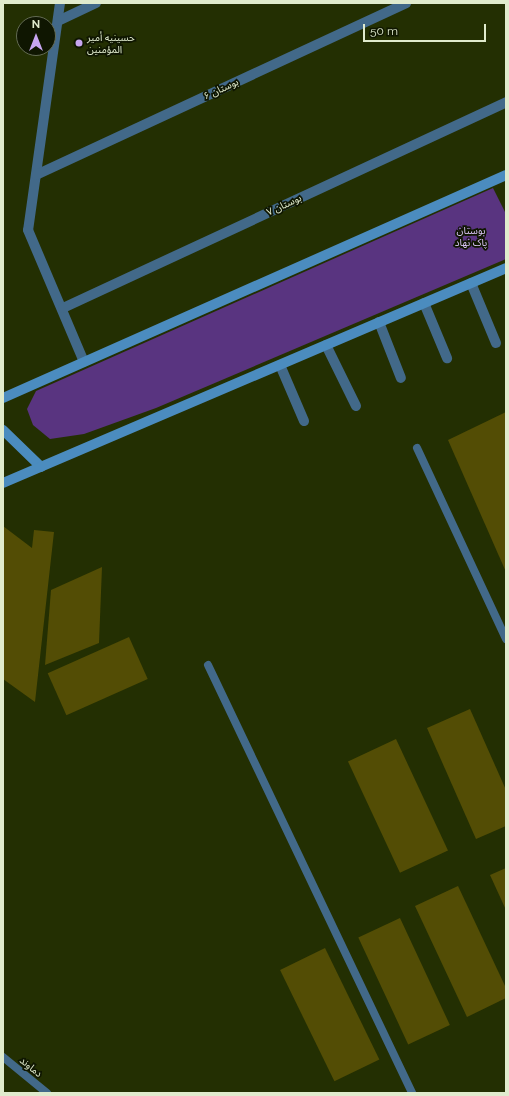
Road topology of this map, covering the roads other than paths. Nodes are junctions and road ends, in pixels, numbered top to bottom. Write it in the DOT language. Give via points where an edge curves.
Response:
graph roads {
  1 [pos="60,3"];
  2 [pos="96,3"];
  3 [pos="406,3"];
  4 [pos="58,20"];
  5 [pos="506,102"];
  6 [pos="36,175"];
  7 [pos="506,175"];
  8 [pos="506,268"];
  9 [pos="471,283"];
  10 [pos="424,303"];
  11 [pos="63,308"];
  12 [pos="379,322"];
  13 [pos="496,343"];
  14 [pos="326,345"];
  15 [pos="447,358"];
  16 [pos="84,362"];
  17 [pos="280,365"];
  18 [pos="401,378"];
  19 [pos="3,398"];
  20 [pos="356,406"];
  21 [pos="304,421"];
  22 [pos="3,430"];
  23 [pos="417,448"];
  24 [pos="41,467"];
  25 [pos="3,483"];
  26 [pos="506,639"];
  27 [pos="208,665"];
  28 [pos="3,1057"];
  29 [pos="47,1093"];
  30 [pos="412,1093"];
  1 -- 4 [label="street"];
  2 -- 4 [label="street"];
  3 -- 6 [label="street, بوستان ۶"];
  4 -- 6 [label="street"];
  5 -- 11 [label="street, بوستان ۷"];
  6 -- 11 [label="street" via="28,230"];
  7 -- 16 [label="street"];
  8 -- 9 [label="street"];
  9 -- 10 [label="street"];
  9 -- 13 [label="street"];
  10 -- 12 [label="street"];
  10 -- 15 [label="street"];
  11 -- 16 [label="street"];
  12 -- 14 [label="street"];
  12 -- 18 [label="street"];
  14 -- 17 [label="street"];
  14 -- 20 [label="street"];
  16 -- 19 [label="street"];
  17 -- 21 [label="street"];
  17 -- 24 [label="street"];
  22 -- 24 [label="street"];
  23 -- 26 [label="lane"];
  24 -- 25 [label="street"];
  27 -- 30 [label="lane"];
  28 -- 29 [label="lane, دماوند"];
}
